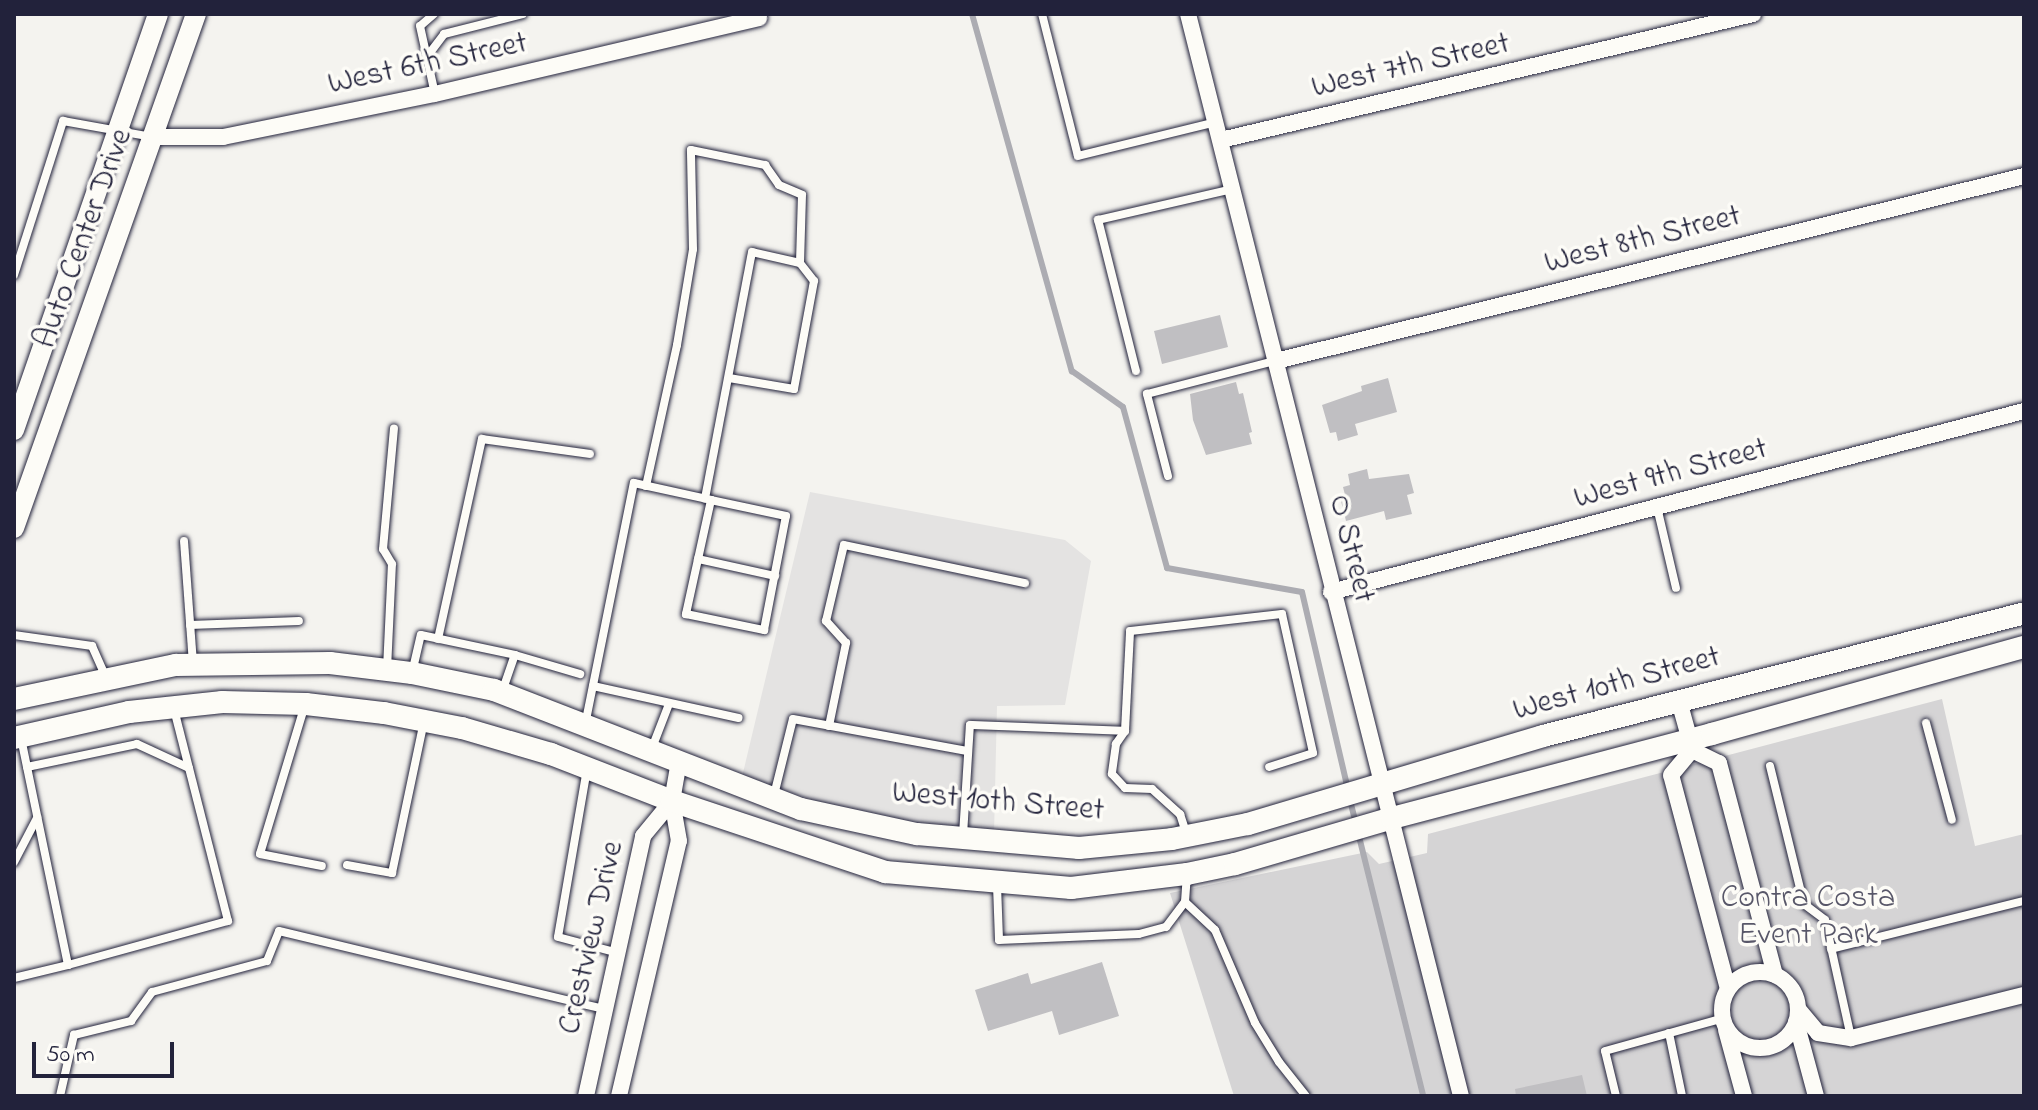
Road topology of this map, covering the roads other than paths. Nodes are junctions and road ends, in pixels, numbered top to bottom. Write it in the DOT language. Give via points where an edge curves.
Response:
graph roads {
  1 [pos="158,14"];
  2 [pos="196,14"];
  3 [pos="434,14"];
  4 [pos="523,14"];
  5 [pos="1042,14"];
  6 [pos="1188,14"];
  7 [pos="1753,14"];
  8 [pos="759,18"];
  9 [pos="429,54"];
  10 [pos="435,94"];
  11 [pos="1216,122"];
  12 [pos="116,128"];
  13 [pos="153,137"];
  14 [pos="1221,140"];
  15 [pos="2024,176"];
  16 [pos="1233,189"];
  17 [pos="800,263"];
  18 [pos="14,275"];
  19 [pos="1276,361"];
  20 [pos="1136,371"];
  21 [pos="729,378"];
  22 [pos="2024,411"];
  23 [pos="394,429"];
  24 [pos="14,430"];
  25 [pos="590,454"];
  26 [pos="1168,476"];
  27 [pos="646,486"];
  28 [pos="708,500"];
  29 [pos="1657,507"];
  30 [pos="14,528"];
  31 [pos="184,541"];
  32 [pos="698,559"];
  33 [pos="775,576"];
  34 [pos="1025,583"];
  35 [pos="1676,588"];
  36 [pos="1331,592"];
  37 [pos="2024,613"];
  38 [pos="299,621"];
  39 [pos="190,625"];
  40 [pos="14,635"];
  41 [pos="438,639"];
  42 [pos="2024,647"];
  43 [pos="515,655"];
  44 [pos="193,665"];
  45 [pos="387,670"];
  46 [pos="412,673"];
  47 [pos="580,674"];
  48 [pos="106,678"];
  49 [pos="593,686"];
  50 [pos="14,690"];
  51 [pos="52,691"];
  52 [pos="501,693"];
  53 [pos="14,699"];
  54 [pos="1679,701"];
  55 [pos="306,704"];
  56 [pos="669,704"];
  57 [pos="173,708"];
  58 [pos="739,718"];
  59 [pos="424,721"];
  60 [pos="1926,723"];
  61 [pos="585,726"];
  62 [pos="829,726"];
  63 [pos="1125,731"];
  64 [pos="17,737"];
  65 [pos="1691,745"];
  66 [pos="967,751"];
  67 [pos="650,752"];
  68 [pos="679,763"];
  69 [pos="1770,766"];
  70 [pos="27,767"];
  71 [pos="1269,767"];
  72 [pos="189,768"];
  73 [pos="587,768"];
  74 [pos="1382,783"];
  75 [pos="773,798"];
  76 [pos="672,801"];
  77 [pos="37,818"];
  78 [pos="1392,818"];
  79 [pos="1952,820"];
  80 [pos="1187,836"];
  81 [pos="963,838"];
  82 [pos="14,862"];
  83 [pos="347,865"];
  84 [pos="322,866"];
  85 [pos="1187,874"];
  86 [pos="997,884"];
  87 [pos="2024,901"];
  88 [pos="1185,902"];
  89 [pos="1831,949"];
  90 [pos="618,953"];
  91 [pos="68,965"];
  92 [pos="1775,975"];
  93 [pos="14,978"];
  94 [pos="1728,989"];
  95 [pos="2024,995"];
  96 [pos="606,1009"];
  97 [pos="1797,1015"];
  98 [pos="1724,1021"];
  99 [pos="1669,1033"];
  100 [pos="1851,1038"];
  101 [pos="60,1096"];
  102 [pos="586,1096"];
  103 [pos="619,1096"];
  104 [pos="1306,1096"];
  105 [pos="1461,1096"];
  106 [pos="1616,1096"];
  107 [pos="1682,1096"];
  108 [pos="1744,1096"];
  109 [pos="1816,1096"];
  1 -- 12 [label="street, Auto Center Drive"];
  2 -- 13 [label="street, Auto Center Drive"];
  3 -- 9 [label="lane" via="420,26"];
  4 -- 9 [label="lane" via="444,34"];
  5 -- 11 [label="lane" via="1078,156"];
  6 -- 11 [label="street, O Street"];
  7 -- 14 [label="street, West 7th Street"];
  8 -- 10 [label="street, West 6th Street"];
  9 -- 10 [label="lane"];
  10 -- 13 [label="street, West 6th Street" via="223,137"];
  11 -- 14 [label="street, O Street"];
  12 -- 13 [label="lane"];
  12 -- 18 [label="lane" via="63,121"];
  12 -- 24 [label="street, Auto Center Drive"];
  13 -- 30 [label="street, Auto Center Drive"];
  14 -- 16 [label="street, O Street"];
  15 -- 19 [label="street, West 8th Street"];
  16 -- 19 [label="street, O Street"];
  16 -- 20 [label="lane" via="1098,220"];
  17 -- 21 [label="lane" via="752,252"];
  17 -- 21 [label="lane" via="814,281 794,389"];
  17 -- 27 [label="lane" via="802,195 779,185 765,165 691,150 693,249"];
  19 -- 26 [label="lane" via="1147,394"];
  19 -- 36 [label="street, O Street"];
  21 -- 28 [label="lane"];
  22 -- 29 [label="street, West 9th Street"];
  23 -- 45 [label="lane" via="383,549 392,564"];
  25 -- 41 [label="lane" via="482,439"];
  27 -- 28 [label="lane"];
  27 -- 49 [label="lane" via="634,483"];
  28 -- 32 [label="lane"];
  28 -- 33 [label="lane" via="786,516"];
  29 -- 35 [label="lane"];
  29 -- 36 [label="street, West 9th Street"];
  31 -- 39 [label="lane"];
  32 -- 33 [label="lane"];
  32 -- 33 [label="lane" via="686,614 764,630"];
  34 -- 62 [label="lane" via="844,545 826,621 846,643"];
  36 -- 74 [label="street, O Street"];
  37 -- 54 [label="main road, West 10th Street"];
  38 -- 39 [label="lane"];
  39 -- 44 [label="lane"];
  40 -- 48 [label="lane" via="92,646"];
  41 -- 43 [label="lane"];
  41 -- 46 [label="lane" via="421,635"];
  42 -- 65 [label="main road"];
  43 -- 47 [label="lane"];
  43 -- 52 [label="lane"];
  44 -- 45 [label="main road, West 10th Street" via="330,663"];
  44 -- 48 [label="main road, West 10th Street"];
  45 -- 46 [label="main road, West 10th Street"];
  46 -- 52 [label="main road, West 10th Street"];
  48 -- 51 [label="main road, West 10th Street"];
  49 -- 56 [label="lane"];
  49 -- 61 [label="lane"];
  50 -- 51 [label="main road"];
  51 -- 53 [label="main road, West 10th Street"];
  52 -- 61 [label="main road, West 10th Street"];
  54 -- 65 [label="street"];
  54 -- 74 [label="main road, West 10th Street"];
  55 -- 57 [label="main road" via="222,702"];
  55 -- 59 [label="main road"];
  55 -- 84 [label="lane" via="260,854"];
  56 -- 58 [label="lane"];
  56 -- 67 [label="lane"];
  57 -- 64 [label="main road" via="129,712"];
  57 -- 72 [label="lane"];
  59 -- 73 [label="main road"];
  59 -- 83 [label="lane" via="392,873"];
  60 -- 79 [label="lane"];
  61 -- 67 [label="main road, West 10th Street"];
  62 -- 66 [label="lane"];
  62 -- 75 [label="lane" via="793,719"];
  63 -- 66 [label="lane" via="970,725"];
  63 -- 71 [label="lane" via="1130,631 1282,614 1313,753"];
  63 -- 80 [label="lane" via="1116,744 1112,774 1125,788 1152,789 1180,814"];
  64 -- 70 [label="lane"];
  65 -- 78 [label="main road"];
  65 -- 92 [label="street" via="1719,763"];
  65 -- 94 [label="street" via="1671,775"];
  66 -- 81 [label="lane"];
  67 -- 68 [label="main road, West 10th Street"];
  68 -- 75 [label="main road, West 10th Street"];
  68 -- 76 [label="street, Crestview Drive"];
  69 -- 89 [label="lane" via="1804,904 1825,920"];
  70 -- 72 [label="lane" via="137,744"];
  70 -- 77 [label="lane"];
  72 -- 91 [label="lane" via="228,921"];
  73 -- 76 [label="main road"];
  73 -- 90 [label="lane" via="558,937"];
  74 -- 78 [label="street, O Street"];
  74 -- 80 [label="main road, West 10th Street" via="1248,824"];
  75 -- 81 [label="main road, West 10th Street" via="903,831"];
  76 -- 86 [label="main road" via="885,872"];
  76 -- 90 [label="street, Crestview Drive" via="643,836"];
  76 -- 103 [label="street, Crestview Drive" via="679,841"];
  77 -- 82 [label="lane"];
  77 -- 91 [label="lane"];
  78 -- 85 [label="main road"];
  78 -- 105 [label="street, O Street"];
  80 -- 81 [label="main road, West 10th Street" via="1079,848"];
  85 -- 86 [label="main road" via="1071,888"];
  85 -- 88 [label="lane"];
  86 -- 88 [label="lane" via="999,940 1139,934 1166,927"];
  87 -- 89 [label="lane"];
  88 -- 104 [label="lane" via="1215,930 1255,1023"];
  89 -- 100 [label="lane"];
  90 -- 96 [label="street, Crestview Drive"];
  91 -- 93 [label="lane"];
  92 -- 94 [label="street" via="1746,975"];
  92 -- 97 [label="street" via="1789,985"];
  94 -- 98 [label="street"];
  95 -- 100 [label="street"];
  96 -- 101 [label="lane" via="279,931 267,961 152,992 131,1021 74,1035"];
  96 -- 102 [label="street, Crestview Drive"];
  97 -- 98 [label="street" via="1780,1042 1768,1047 1742,1043"];
  97 -- 100 [label="street" via="1818,1033"];
  97 -- 109 [label="street"];
  98 -- 99 [label="lane"];
  98 -- 108 [label="street"];
  99 -- 106 [label="lane" via="1605,1051"];
  99 -- 107 [label="lane"];
}
